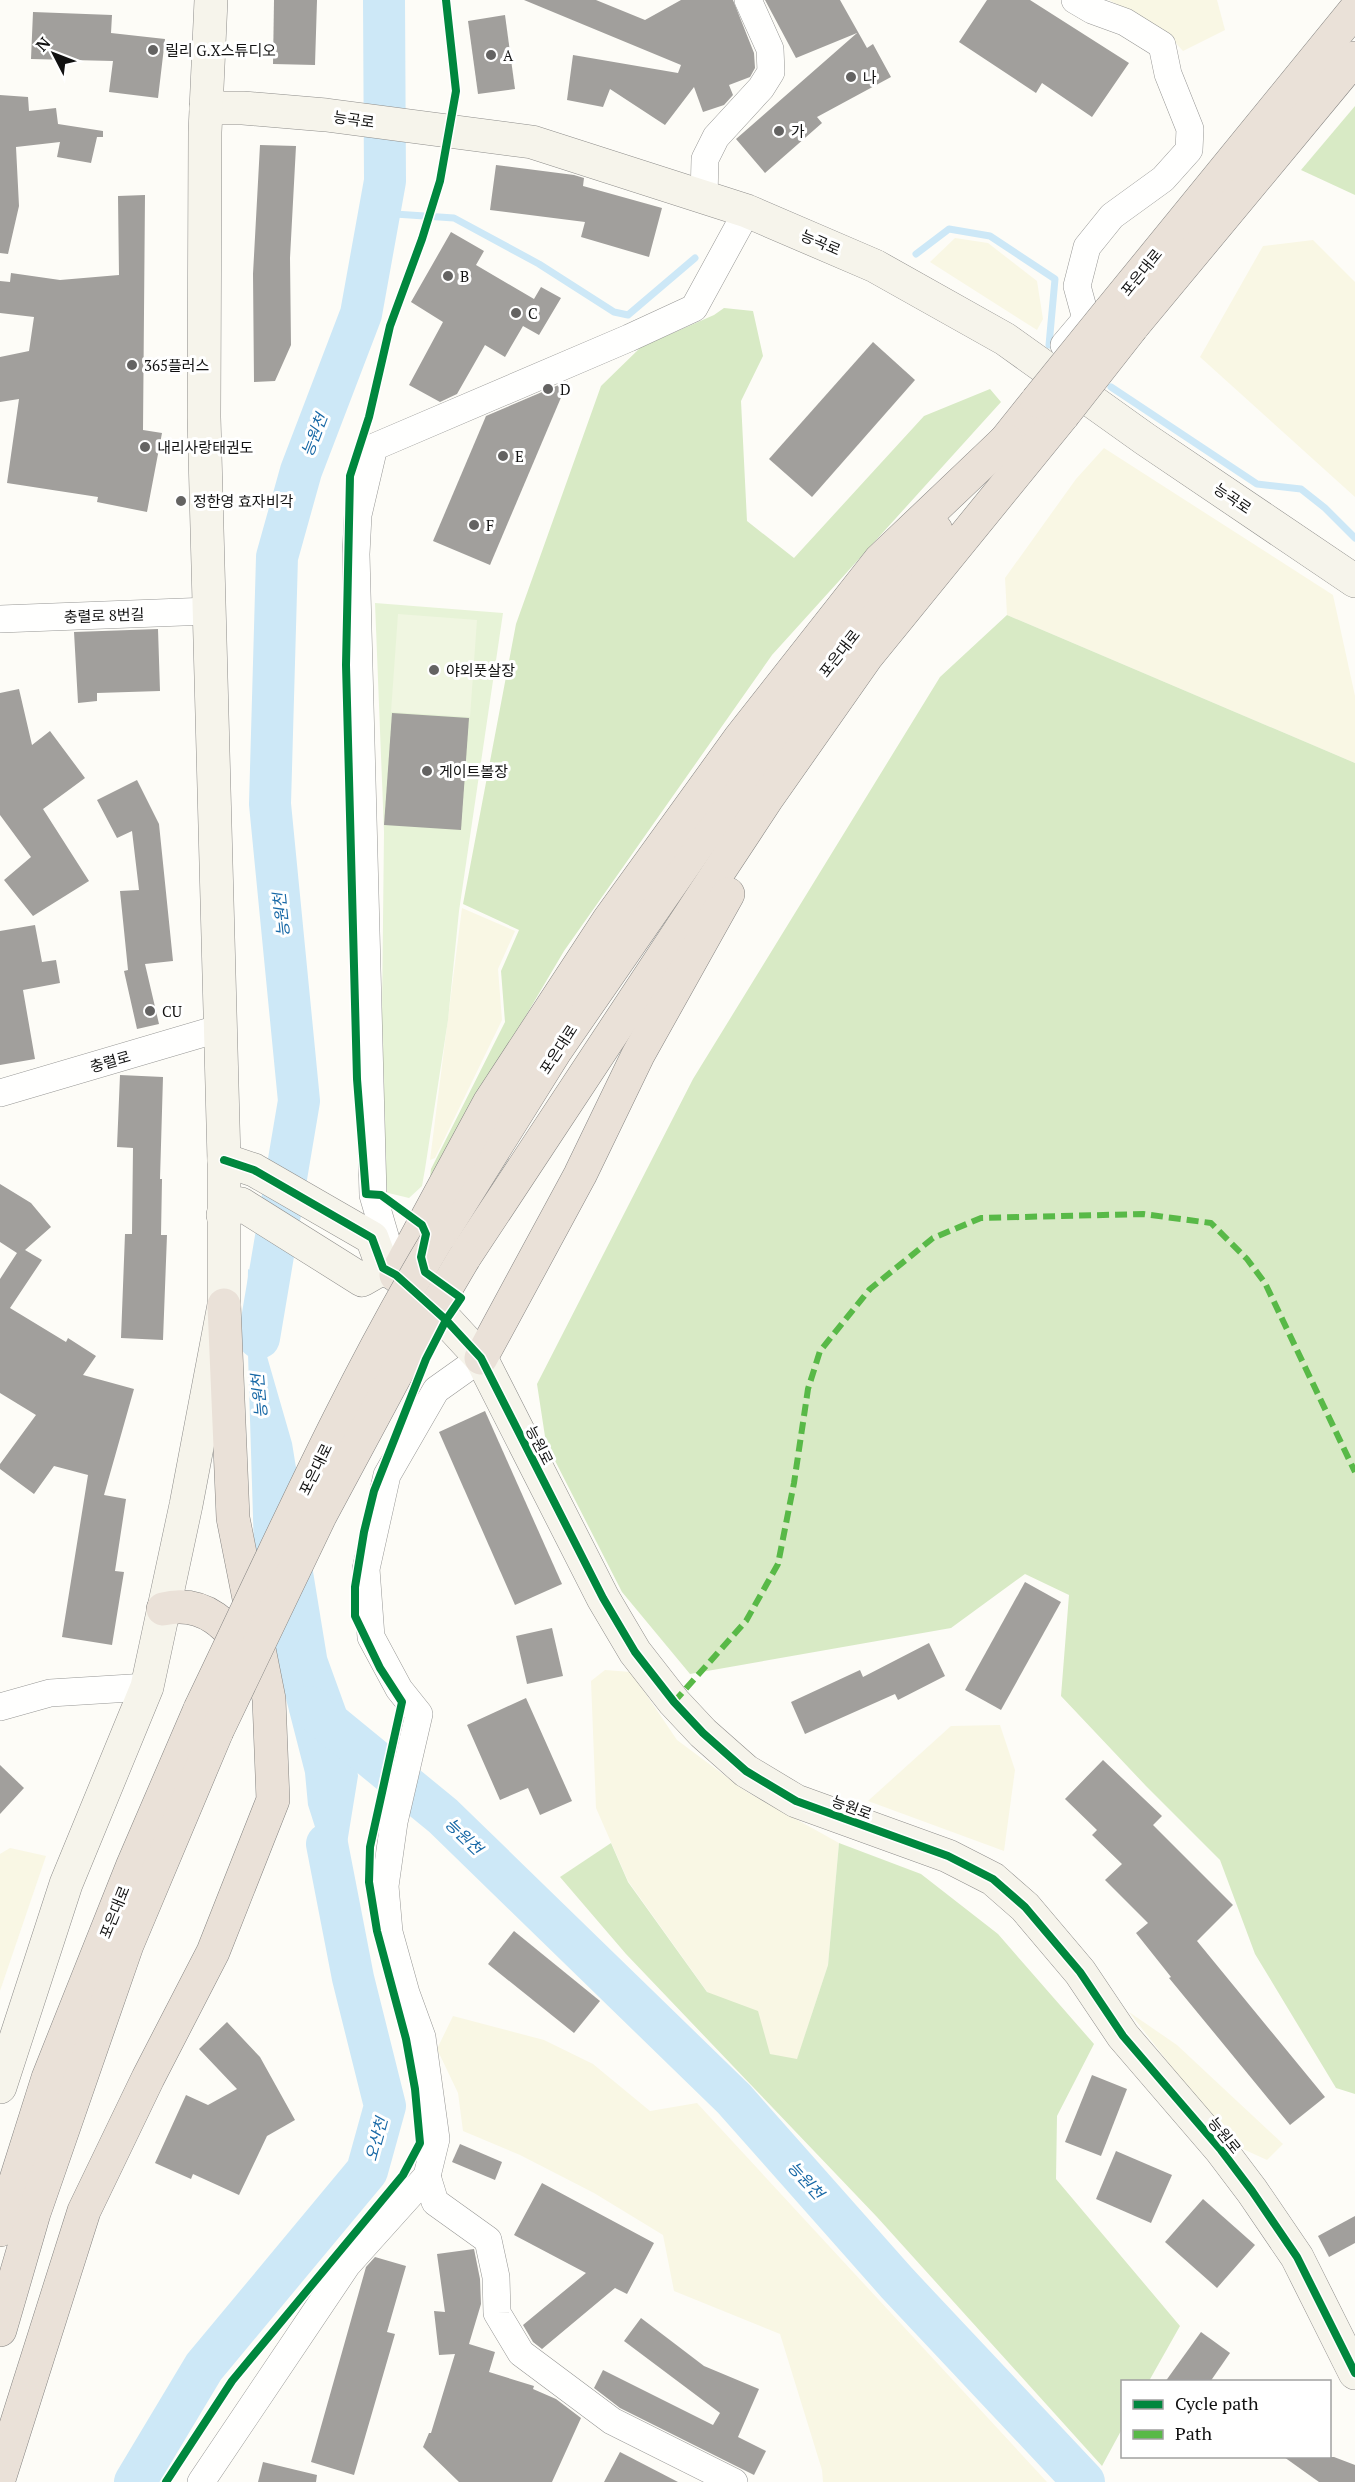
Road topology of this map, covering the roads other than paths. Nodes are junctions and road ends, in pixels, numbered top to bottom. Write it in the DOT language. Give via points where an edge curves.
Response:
graph roads {
  1 [pos="212,0"];
  2 [pos="748,0"];
  3 [pos="1075,0"];
  4 [pos="1355,10"];
  5 [pos="1355,58"];
  6 [pos="206,108"];
  7 [pos="704,197"];
  8 [pos="747,211"];
  9 [pos="1120,319"];
  10 [pos="1045,369"];
  11 [pos="1050,408"];
  12 [pos="1006,440"];
  13 [pos="991,507"];
  14 [pos="1355,581"];
  15 [pos="209,611"];
  16 [pos="0,619"];
  17 [pos="221,1028"];
  18 [pos="0,1093"];
  19 [pos="239,1165"];
  20 [pos="232,1209"];
  21 [pos="380,1274"];
  22 [pos="224,1305"];
  23 [pos="481,1358"];
  24 [pos="163,1609"];
  25 [pos="266,1683"];
  26 [pos="147,1687"];
  27 [pos="0,1707"];
  28 [pos="208,1720"];
  29 [pos="0,2087"];
  30 [pos="427,2176"];
  31 [pos="0,2230"];
  32 [pos="0,2330"];
  33 [pos="1355,2373"];
  34 [pos="0,2476"];
  35 [pos="201,2482"];
  36 [pos="734,2482"];
  1 -- 6 [label="street"];
  2 -- 7 [label="street" via="770,50 771,72 716,137 705,159"];
  3 -- 10 [label="street" via="1125,22 1162,45 1168,74 1190,129 1190,150 1163,179 1112,216 1087,247 1077,286 1086,319"];
  4 -- 9 [label="highway, 포은대로"];
  5 -- 9 [label="highway, 포은대로"];
  6 -- 7 [label="street, 능곡로" via="326,115 532,142"];
  6 -- 15 [label="street" via="204,417"];
  7 -- 8 [label="street, 능곡로"];
  8 -- 10 [label="street, 능곡로" via="875,266 1005,339"];
  8 -- 21 [label="street" via="694,308 374,447 358,515 356,555 373,1195"];
  9 -- 11 [label="highway, bridge"];
  10 -- 14 [label="street, 능곡로"];
  11 -- 12 [label="highway, 포은대로"];
  11 -- 13 [label="highway, 포은대로"];
  12 -- 21 [label="highway" via="880,560 741,738 608,921"];
  12 -- 28 [label="highway, 포은대로, bridge" via="764,749 556,1050 438,1239 339,1419"];
  13 -- 23 [label="highway" via="762,836 638,1055 580,1175"];
  13 -- 28 [label="highway, 포은대로, bridge" via="867,656 768,797 464,1258 401,1365"];
  15 -- 16 [label="street, 충렬로 8번길"];
  15 -- 17 [label="street"];
  17 -- 18 [label="street, 충렬로"];
  17 -- 19 [label="street"];
  19 -- 20 [label="street"];
  19 -- 21 [label="street, 능원로" via="372,1238"];
  20 -- 21 [label="street"];
  20 -- 22 [label="street"];
  21 -- 23 [label="street, 능원로" via="446,1320"];
  22 -- 24 [label="street"];
  22 -- 25 [label="highway" via="233,1518"];
  23 -- 30 [label="street" via="436,1390 387,1475 366,1569 371,1637 399,1689 419,1714 394,1822 385,1886 389,1932 422,2037 436,2139"];
  23 -- 33 [label="street, 능원로" via="603,1598 635,1652 674,1702 746,1771 796,1801 948,1856 993,1879 1025,1907 1080,1972 1123,2036 1221,2150 1258,2201 1297,2257"];
  24 -- 25 [label="highway" via="178,1605 213,1615 244,1648"];
  24 -- 26 [label="street"];
  25 -- 34 [label="highway" via="273,1800 213,1952 84,2211"];
  26 -- 27 [label="street" via="50,1693"];
  26 -- 29 [label="street" via="66,1884"];
  28 -- 31 [label="highway, 포은대로" via="132,1867 48,2078"];
  28 -- 32 [label="highway, 포은대로" via="34,2213"];
  30 -- 35 [label="street" via="347,2265"];
  30 -- 36 [label="street" via="435,2202 488,2240 496,2277 497,2313 521,2354 612,2421"];
}
